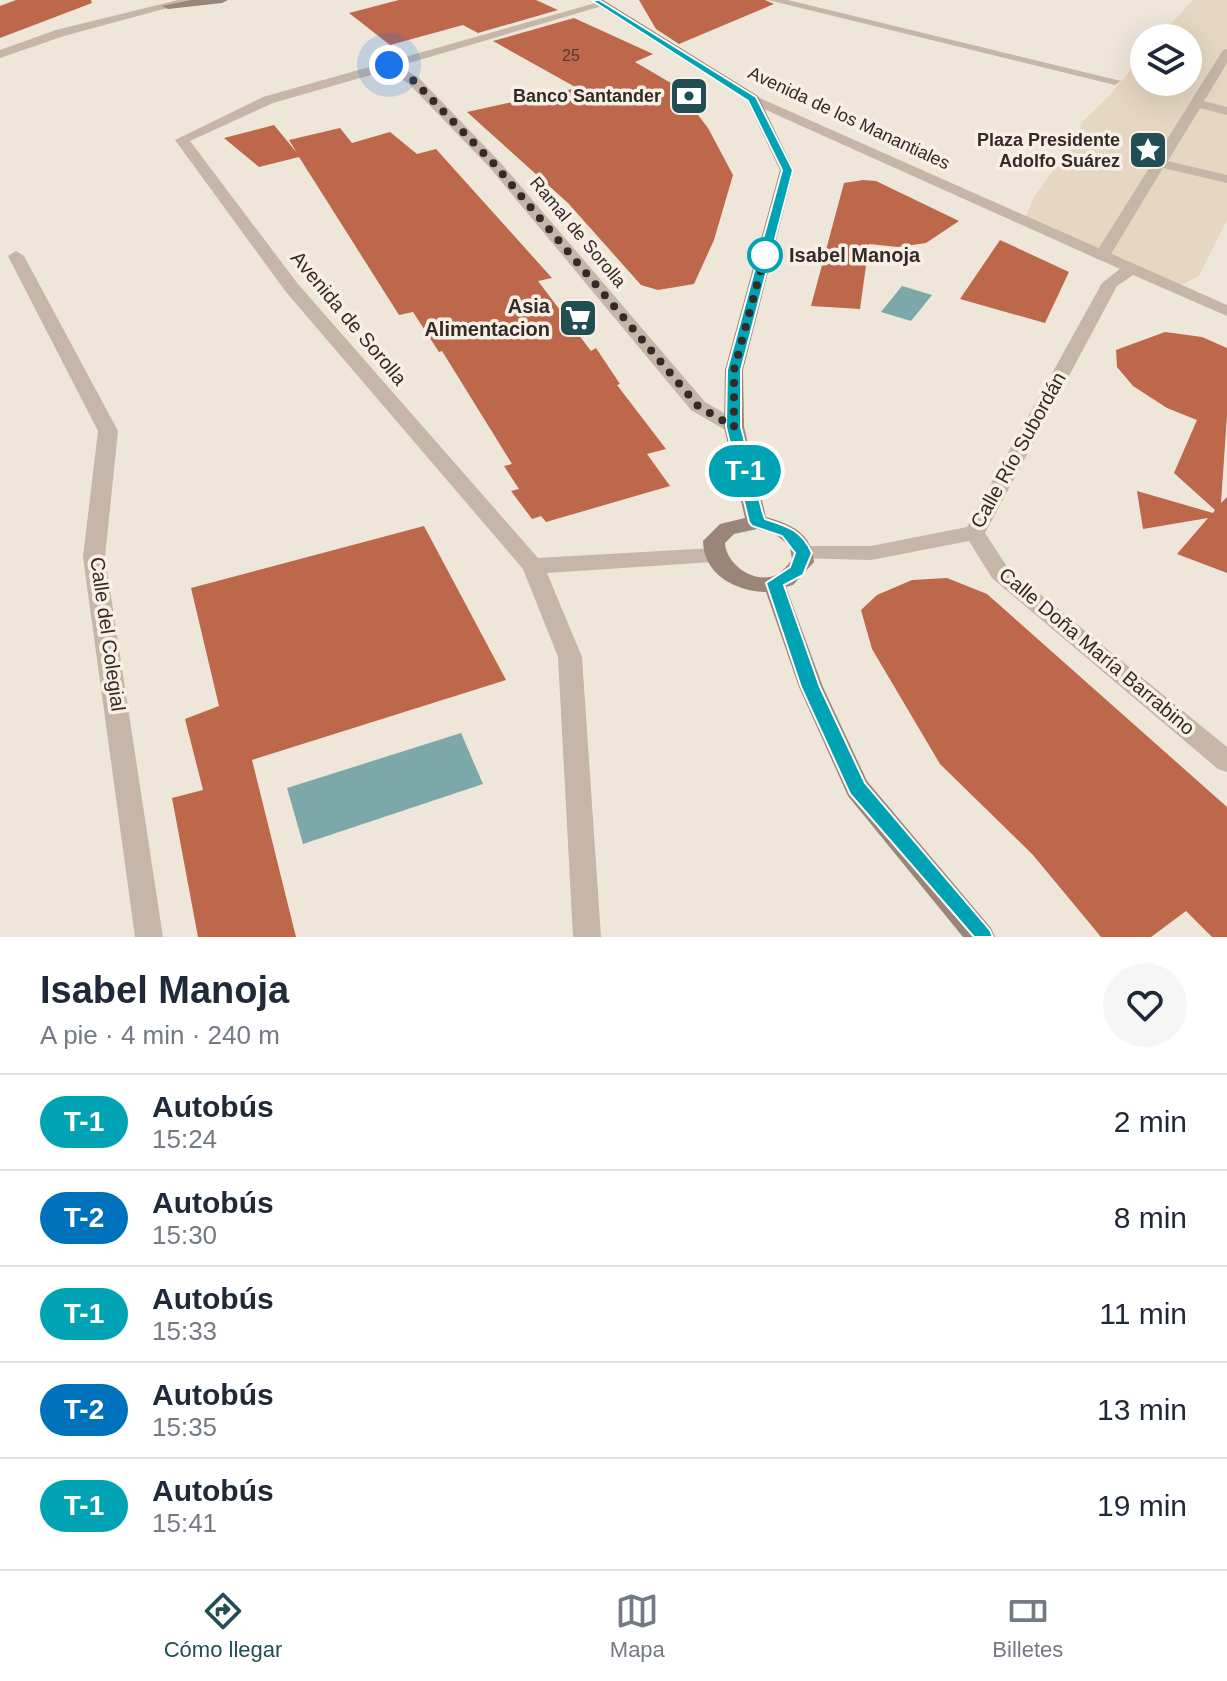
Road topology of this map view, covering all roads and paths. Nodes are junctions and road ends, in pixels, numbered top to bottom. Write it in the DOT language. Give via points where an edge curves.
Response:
graph roads {
  1 [pos="191,0"];
  2 [pos="222,0"];
  3 [pos="774,0"];
  4 [pos="599,2"];
  5 [pos="172,3"];
  6 [pos="1227,53"];
  7 [pos="0,54"];
  8 [pos="389,65"];
  9 [pos="1115,81"];
  10 [pos="753,99"];
  11 [pos="1195,103"];
  12 [pos="1227,111"];
  13 [pos="1159,163"];
  14 [pos="1227,179"];
  15 [pos="16,256"];
  16 [pos="1102,256"];
  17 [pos="1132,269"];
  18 [pos="1227,311"];
  19 [pos="734,427"];
  20 [pos="757,522"];
  21 [pos="974,533"];
  22 [pos="803,553"];
  23 [pos="713,555"];
  24 [pos="533,566"];
  25 [pos="774,583"];
  26 [pos="1227,762"];
  27 [pos="149,937"];
  28 [pos="587,937"];
  29 [pos="981,937"];
  1 -- 5 [label="street"];
  2 -- 5 [label="main road"];
  3 -- 9 [label="street"];
  4 -- 8 [label="street, Avenida de Sorolla"];
  4 -- 10 [label="main road, Avenida de los Manantiales"];
  5 -- 7 [label="street"];
  6 -- 11 [label="street"];
  8 -- 19 [label="street, Ramal de Sorolla" via="414,81 495,165 698,406"];
  8 -- 24 [label="street, Avenida de Sorolla" via="268,100 182,140 292,288"];
  10 -- 16 [label="street, Avenida de los Manantiales"];
  10 -- 19 [label="main road" via="787,170 734,370"];
  11 -- 12 [label="street"];
  11 -- 13 [label="street"];
  13 -- 14 [label="street"];
  13 -- 16 [label="street"];
  15 -- 27 [label="street, Calle del Colegial" via="108,431 94,557"];
  16 -- 17 [label="street, Avenida de los Manantiales"];
  17 -- 18 [label="street, Avenida de los Manantiales"];
  17 -- 21 [label="street, Calle Río Subordán" via="1109,285"];
  19 -- 20 [label="main road"];
  20 -- 22 [label="main road" via="788,532"];
  20 -- 23 [label="main road" via="723,531 714,542"];
  21 -- 22 [label="street, Calle Río Subordán" via="871,553"];
  21 -- 26 [label="street, Calle Doña María Barrabino" via="1000,573"];
  22 -- 25 [label="main road" via="797,571"];
  23 -- 24 [label="street"];
  23 -- 25 [label="main road" via="734,578"];
  24 -- 28 [label="street, Avenida de Sorolla" via="570,657"];
  25 -- 29 [label="main road" via="811,687 857,788"];
}
